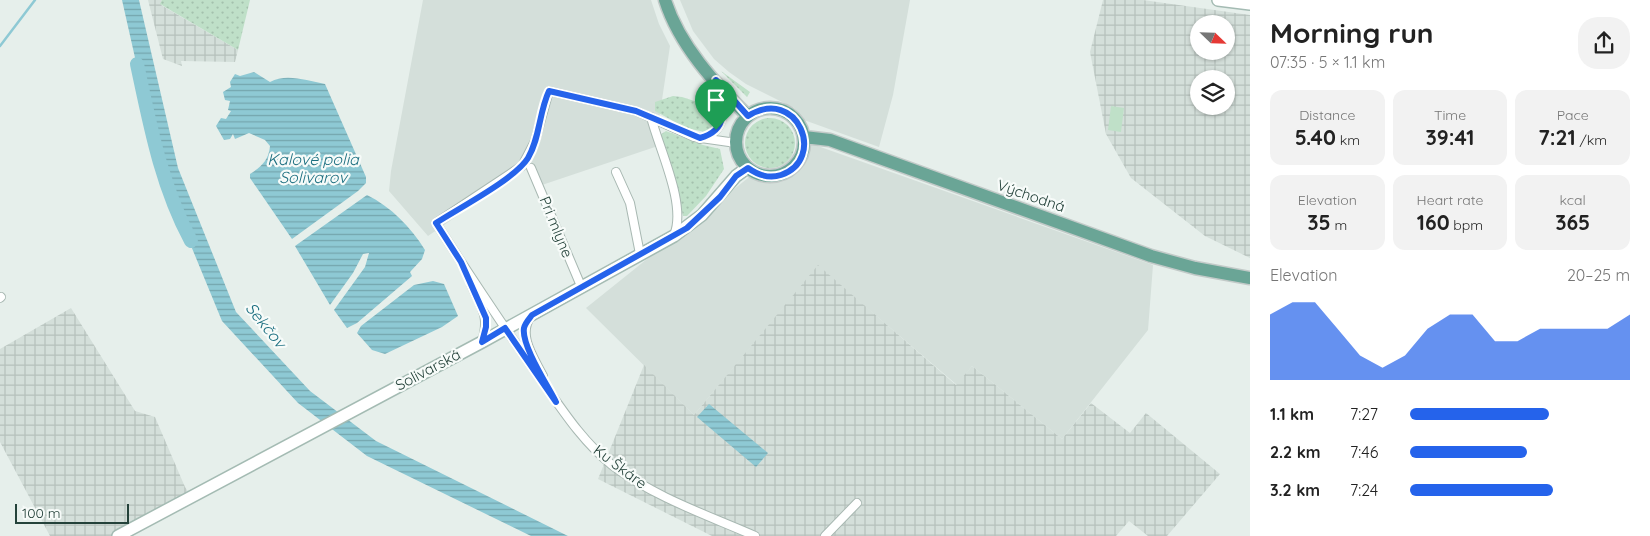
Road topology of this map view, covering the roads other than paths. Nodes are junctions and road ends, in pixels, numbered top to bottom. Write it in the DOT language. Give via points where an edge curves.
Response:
graph roads {
  1 [pos="665,0"];
  2 [pos="1218,0"];
  3 [pos="1250,4"];
  4 [pos="716,80"];
  5 [pos="748,116"];
  6 [pos="651,117"];
  7 [pos="804,137"];
  8 [pos="700,138"];
  9 [pos="736,143"];
  10 [pos="531,168"];
  11 [pos="748,168"];
  12 [pos="616,172"];
  13 [pos="674,236"];
  14 [pos="640,254"];
  15 [pos="461,262"];
  16 [pos="1250,278"];
  17 [pos="581,286"];
  18 [pos="536,312"];
  19 [pos="505,328"];
  20 [pos="482,342"];
  21 [pos="556,402"];
  22 [pos="857,503"];
  23 [pos="118,536"];
  24 [pos="755,536"];
  25 [pos="825,536"];
  1 -- 4 [label="main road" via="686,45"];
  2 -- 3 [label="street"];
  4 -- 5 [label="main road"];
  4 -- 8 [label="street" via="722,119 712,133"];
  5 -- 7 [label="main road" via="762,109 778,109 796,119"];
  5 -- 9 [label="main road" via="737,133"];
  6 -- 8 [label="street"];
  6 -- 13 [label="street" via="676,198 678,223"];
  6 -- 15 [label="street" via="549,91 535,141 522,166 436,223"];
  7 -- 11 [label="main road" via="801,158 785,173 766,176"];
  7 -- 16 [label="main road, Východná" via="830,140 1151,256"];
  8 -- 9 [label="street"];
  9 -- 11 [label="main road" via="737,152"];
  10 -- 17 [label="street, Pri mlyne"];
  11 -- 13 [label="street, Solivarská" via="736,176 702,215"];
  12 -- 14 [label="street" via="630,203"];
  13 -- 14 [label="street, Solivarská"];
  14 -- 17 [label="street, Solivarská"];
  15 -- 19 [label="street, Ku Škáre"];
  15 -- 20 [label="street" via="486,318"];
  17 -- 18 [label="street, Solivarská"];
  18 -- 19 [label="street, Solivarská"];
  18 -- 21 [label="street" via="526,323 524,333"];
  19 -- 20 [label="street, Solivarská"];
  19 -- 21 [label="street, Ku Škáre"];
  20 -- 23 [label="street, Solivarská"];
  21 -- 24 [label="street, Ku Škáre" via="588,443 612,465 651,490"];
  22 -- 25 [label="street"];
}
